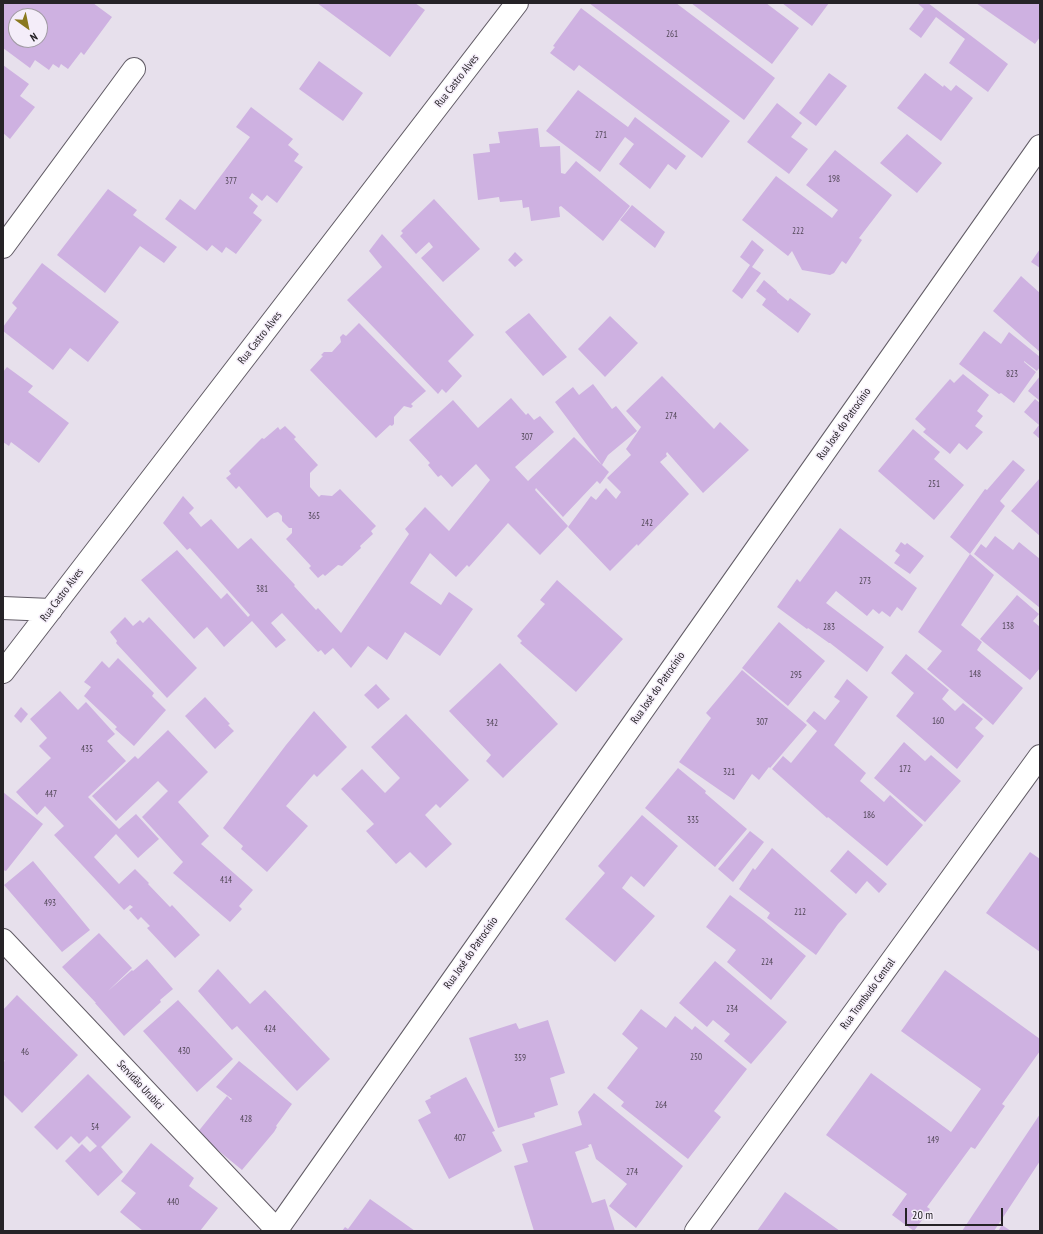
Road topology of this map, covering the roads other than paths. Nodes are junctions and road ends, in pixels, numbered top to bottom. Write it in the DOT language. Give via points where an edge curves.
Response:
graph roads {
  1 [pos="516,3"];
  2 [pos="134,68"];
  3 [pos="1040,146"];
  4 [pos="3,247"];
  5 [pos="3,608"];
  6 [pos="51,610"];
  7 [pos="3,672"];
  8 [pos="1040,756"];
  9 [pos="3,940"];
  10 [pos="276,1230"];
  11 [pos="696,1231"];
  1 -- 6 [label="street, Rua Castro Alves"];
  2 -- 4 [label="street"];
  3 -- 10 [label="street, Rua José do Patrocínio"];
  5 -- 6 [label="street"];
  6 -- 7 [label="street, Rua Castro Alves"];
  8 -- 11 [label="street, Rua Trombudo Central"];
  9 -- 10 [label="street, Servidão Urubici"];
}
